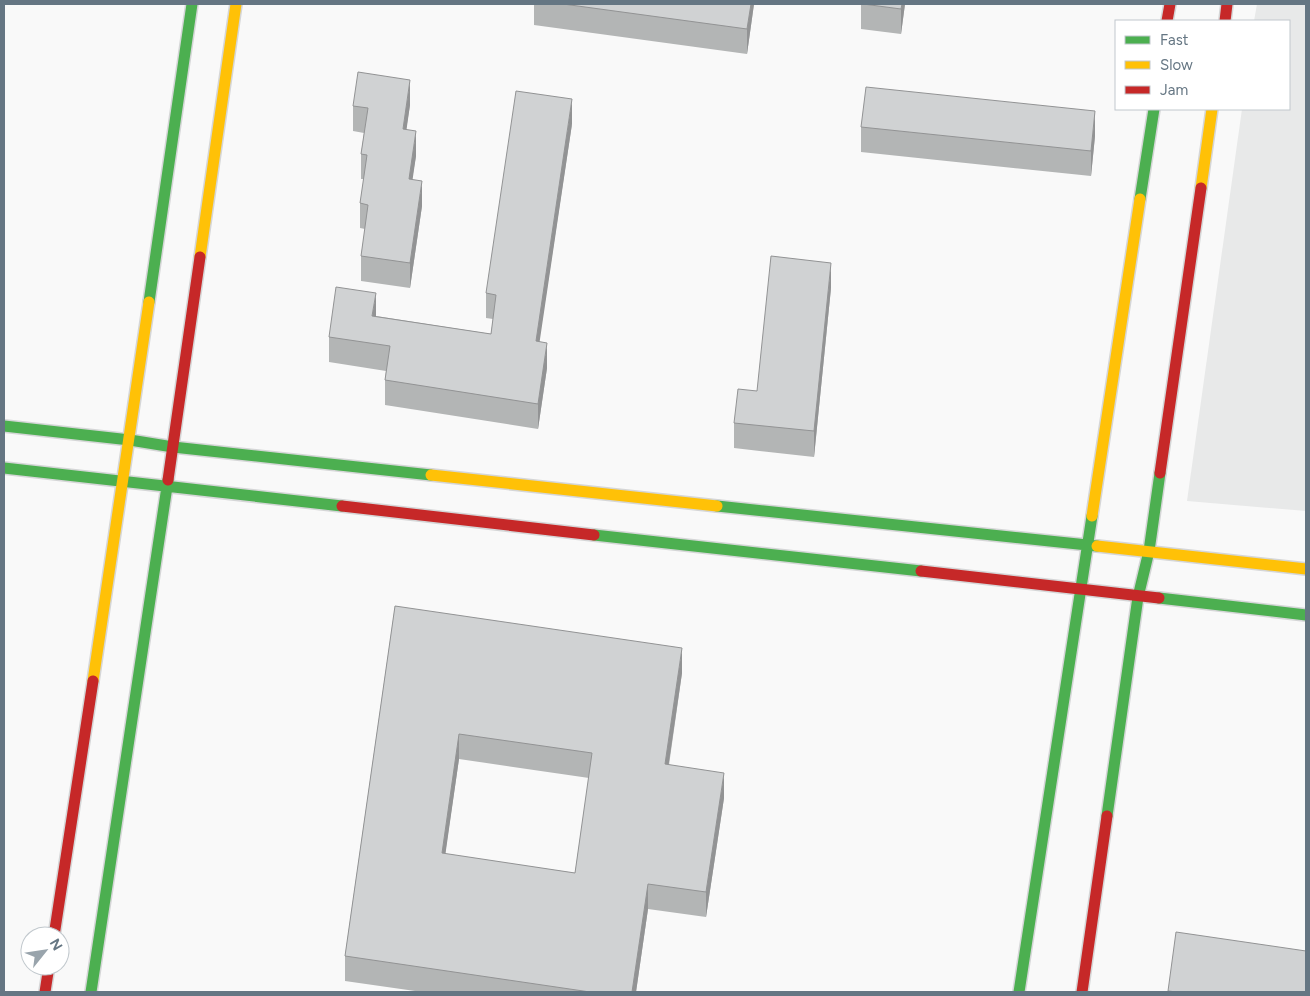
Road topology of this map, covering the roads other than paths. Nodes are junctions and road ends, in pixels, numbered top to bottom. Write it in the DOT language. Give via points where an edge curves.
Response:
graph roads {
  1 [pos="192,4"];
  2 [pos="236,4"];
  3 [pos="1170,4"];
  4 [pos="1227,4"];
  5 [pos="1168,20"];
  6 [pos="1225,20"];
  7 [pos="1154,110"];
  8 [pos="1212,110"];
  9 [pos="4,426"];
  10 [pos="130,440"];
  11 [pos="173,447"];
  12 [pos="4,468"];
  13 [pos="124,480"];
  14 [pos="168,487"];
  15 [pos="1088,544"];
  16 [pos="1150,551"];
  17 [pos="1306,569"];
  18 [pos="1081,590"];
  19 [pos="1138,597"];
  20 [pos="1306,615"];
  21 [pos="56,926"];
  22 [pos="47,976"];
  23 [pos="45,992"];
  24 [pos="91,992"];
  25 [pos="1020,992"];
  26 [pos="1082,992"];
  1 -- 10 [label="main road"];
  2 -- 11 [label="main road"];
  3 -- 5 [label="main road"];
  4 -- 6 [label="main road"];
  7 -- 15 [label="main road"];
  8 -- 16 [label="main road"];
  9 -- 10 [label="main road"];
  10 -- 11 [label="main road"];
  10 -- 13 [label="main road"];
  11 -- 14 [label="main road"];
  11 -- 15 [label="main road"];
  12 -- 13 [label="main road"];
  13 -- 14 [label="main road"];
  13 -- 21 [label="main road"];
  14 -- 18 [label="main road"];
  14 -- 24 [label="main road"];
  15 -- 16 [label="main road"];
  15 -- 18 [label="main road"];
  16 -- 17 [label="main road"];
  16 -- 19 [label="main road"];
  18 -- 19 [label="main road"];
  18 -- 25 [label="main road"];
  19 -- 20 [label="main road"];
  19 -- 26 [label="main road"];
  22 -- 23 [label="main road"];
}
